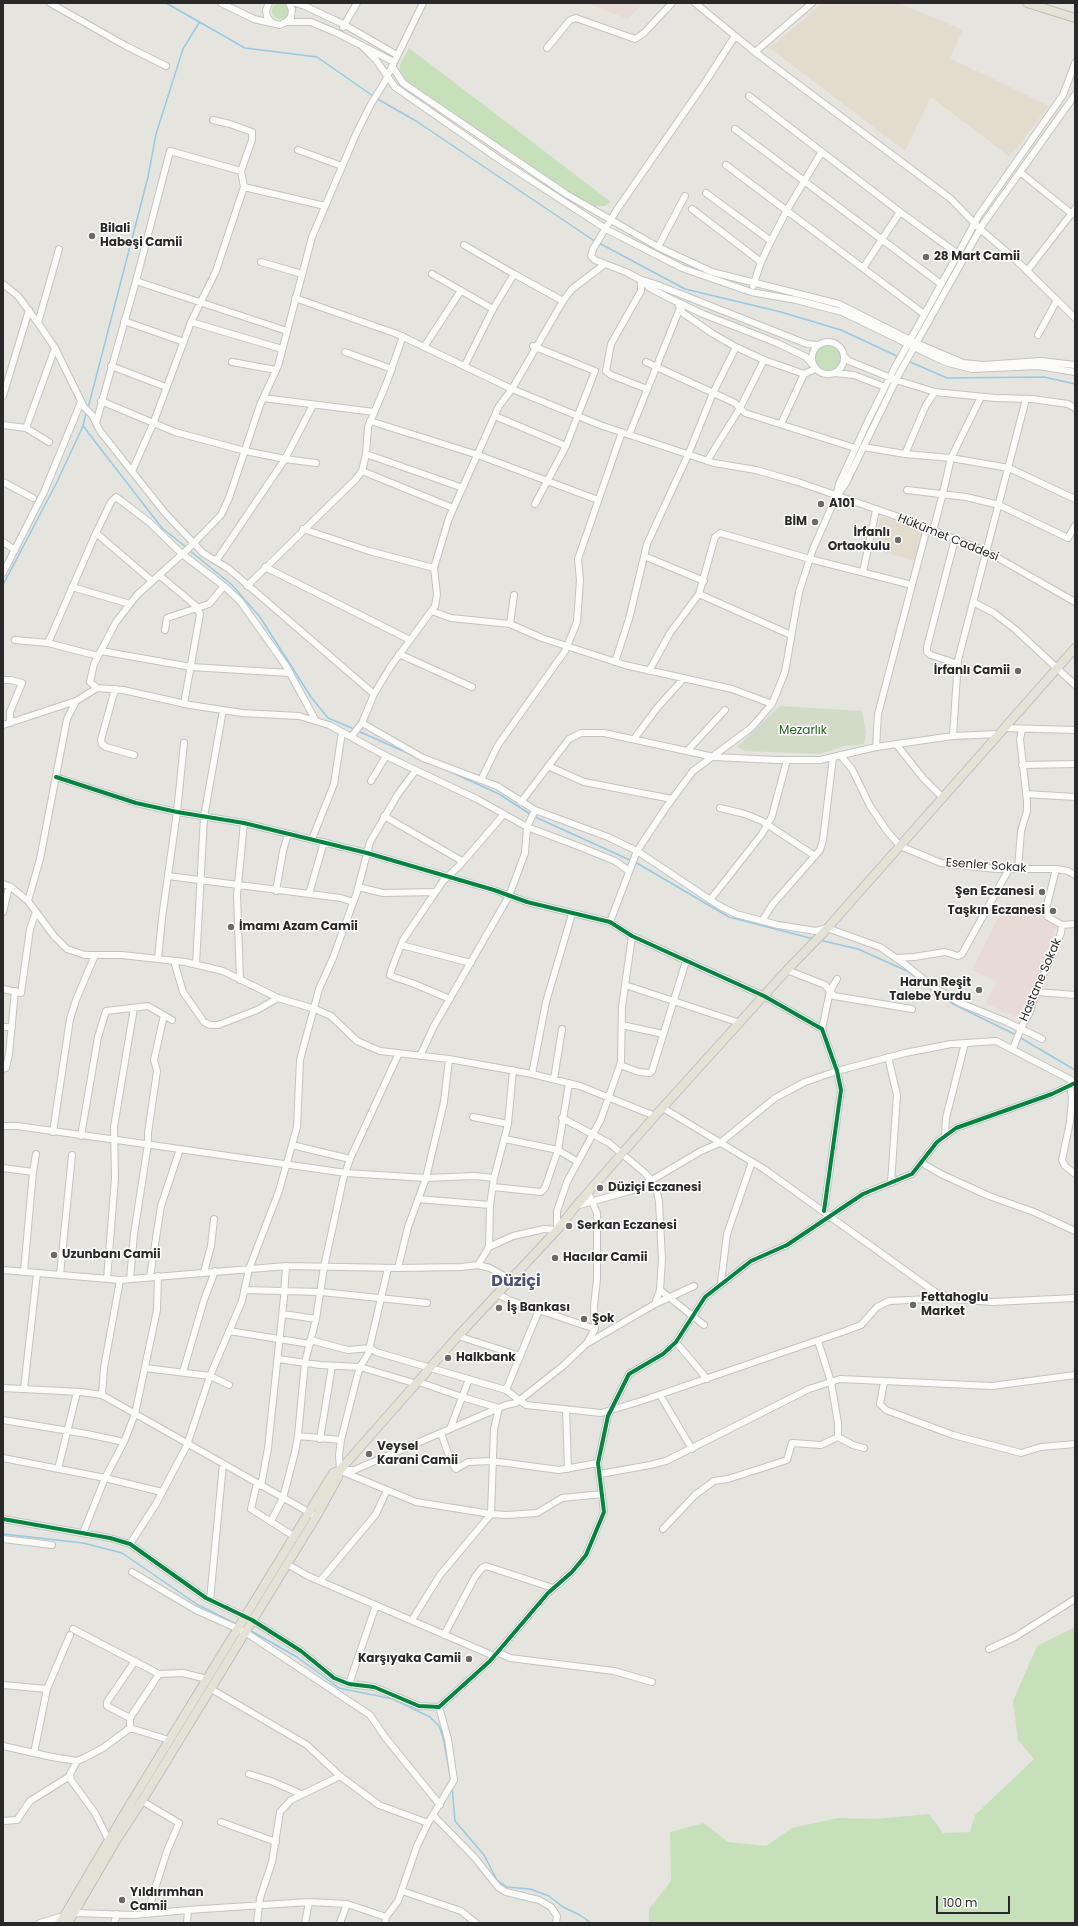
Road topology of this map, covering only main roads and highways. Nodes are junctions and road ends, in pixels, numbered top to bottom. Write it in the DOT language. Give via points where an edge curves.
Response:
graph roads {
  1 [pos="1027,3"];
  2 [pos="1075,18"];
  3 [pos="1075,648"];
  4 [pos="313,1515"];
  5 [pos="245,1625"];
  6 [pos="66,1919"];
  7 [pos="60,1923"];
  1 -- 2 [label="main road"];
  3 -- 4 [label="main road" via="810,948 655,1116 558,1230 458,1336 340,1470 332,1474"];
  4 -- 5 [label="main road" via="287,1564"];
  4 -- 5 [label="main road" via="295,1537"];
  5 -- 6 [label="main road" via="169,1740"];
  5 -- 6 [label="main road" via="211,1689 74,1913"];
  6 -- 7 [label="main road"];
}
